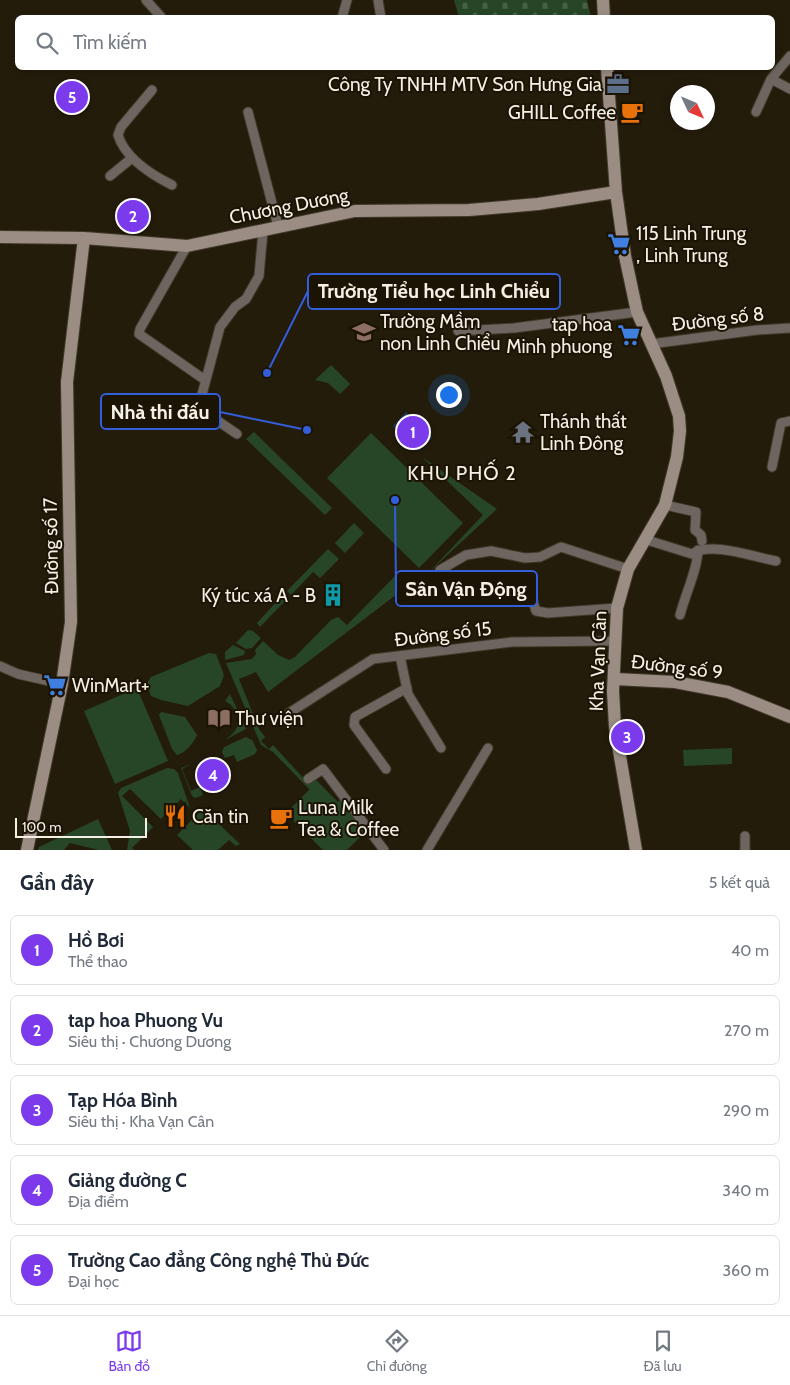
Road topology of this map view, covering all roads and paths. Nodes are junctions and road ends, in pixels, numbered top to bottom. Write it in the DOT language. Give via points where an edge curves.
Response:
graph roads {
  1 [pos="146,0"];
  2 [pos="347,0"];
  3 [pos="378,0"];
  4 [pos="603,0"];
  5 [pos="159,15"];
  6 [pos="343,15"];
  7 [pos="380,15"];
  8 [pos="604,15"];
  9 [pos="790,56"];
  10 [pos="607,70"];
  11 [pos="771,79"];
  12 [pos="790,89"];
  13 [pos="152,90"];
  14 [pos="248,112"];
  15 [pos="756,112"];
  16 [pos="132,158"];
  17 [pos="110,176"];
  18 [pos="172,185"];
  19 [pos="616,192"];
  20 [pos="278,226"];
  21 [pos="264,231"];
  22 [pos="0,237"];
  23 [pos="84,238"];
  24 [pos="187,246"];
  25 [pos="637,312"];
  26 [pos="790,328"];
  27 [pos="458,331"];
  28 [pos="650,344"];
  29 [pos="205,380"];
  30 [pos="790,421"];
  31 [pos="237,434"];
  32 [pos="772,467"];
  33 [pos="665,505"];
  34 [pos="646,540"];
  35 [pos="700,545"];
  36 [pos="776,561"];
  37 [pos="628,569"];
  38 [pos="440,570"];
  39 [pos="416,593"];
  40 [pos="617,608"];
  41 [pos="680,615"];
  42 [pos="616,641"];
  43 [pos="400,656"];
  44 [pos="0,666"];
  45 [pos="615,679"];
  46 [pos="62,684"];
  47 [pos="406,688"];
  48 [pos="289,714"];
  49 [pos="790,718"];
  50 [pos="441,748"];
  51 [pos="488,748"];
  52 [pos="386,770"];
  53 [pos="308,779"];
  54 [pos="745,836"];
  55 [pos="27,850"];
  56 [pos="384,850"];
  57 [pos="427,850"];
  58 [pos="636,850"];
  59 [pos="746,850"];
  1 -- 5 [label="street"];
  2 -- 6 [label="street"];
  3 -- 7 [label="street"];
  4 -- 8 [label="street"];
  9 -- 11 [label="street"];
  10 -- 19 [label="street"];
  11 -- 12 [label="street"];
  11 -- 15 [label="street"];
  13 -- 16 [label="street" via="126,120 118,135"];
  14 -- 20 [label="street"];
  16 -- 17 [label="street"];
  16 -- 18 [label="street"];
  19 -- 20 [label="street, Chương Dương" via="469,210 355,211"];
  19 -- 25 [label="street, Kha Vạn Cân"];
  20 -- 21 [label="street, Chương Dương"];
  21 -- 24 [label="street, Chương Dương"];
  21 -- 29 [label="street" via="258,276 246,299 220,327"];
  22 -- 23 [label="street, Chương Dương"];
  23 -- 24 [label="street, Chương Dương"];
  23 -- 46 [label="street, Đường số 17" via="67,382 71,622"];
  24 -- 29 [label="street" via="140,334"];
  25 -- 27 [label="street" via="514,328"];
  25 -- 28 [label="street, Kha Vạn Cân"];
  26 -- 28 [label="street, Đường số 8"];
  28 -- 33 [label="street, Kha Vạn Cân" via="666,376 679,416 677,457"];
  29 -- 31 [label="street" via="200,402 212,417"];
  30 -- 32 [label="street" via="781,423"];
  33 -- 34 [label="street, Kha Vạn Cân"];
  33 -- 35 [label="street" via="696,512 695,530 701,535"];
  34 -- 35 [label="street" via="692,554"];
  34 -- 37 [label="street, Kha Vạn Cân"];
  35 -- 36 [label="street"];
  35 -- 41 [label="street" via="698,562"];
  37 -- 38 [label="street" via="561,547 540,557 525,558 491,551 466,555"];
  37 -- 40 [label="street, Kha Vạn Cân"];
  39 -- 40 [label="street" via="446,587 496,587 530,592 536,611"];
  40 -- 42 [label="street, Kha Vạn Cân"];
  42 -- 43 [label="street, Đường số 15" via="512,642"];
  42 -- 45 [label="street, Kha Vạn Cân"];
  43 -- 47 [label="street"];
  43 -- 48 [label="street, Đường số 15" via="372,659"];
  44 -- 46 [label="street" via="18,674"];
  45 -- 49 [label="street, Đường số 9" via="675,682 728,692"];
  45 -- 58 [label="street, Kha Vạn Cân" via="615,727"];
  46 -- 55 [label="street, Đường số 17"];
  47 -- 50 [label="street"];
  47 -- 52 [label="street" via="355,717 354,725"];
  51 -- 57 [label="street"];
  53 -- 56 [label="street" via="323,769"];
  54 -- 59 [label="street"];
}
